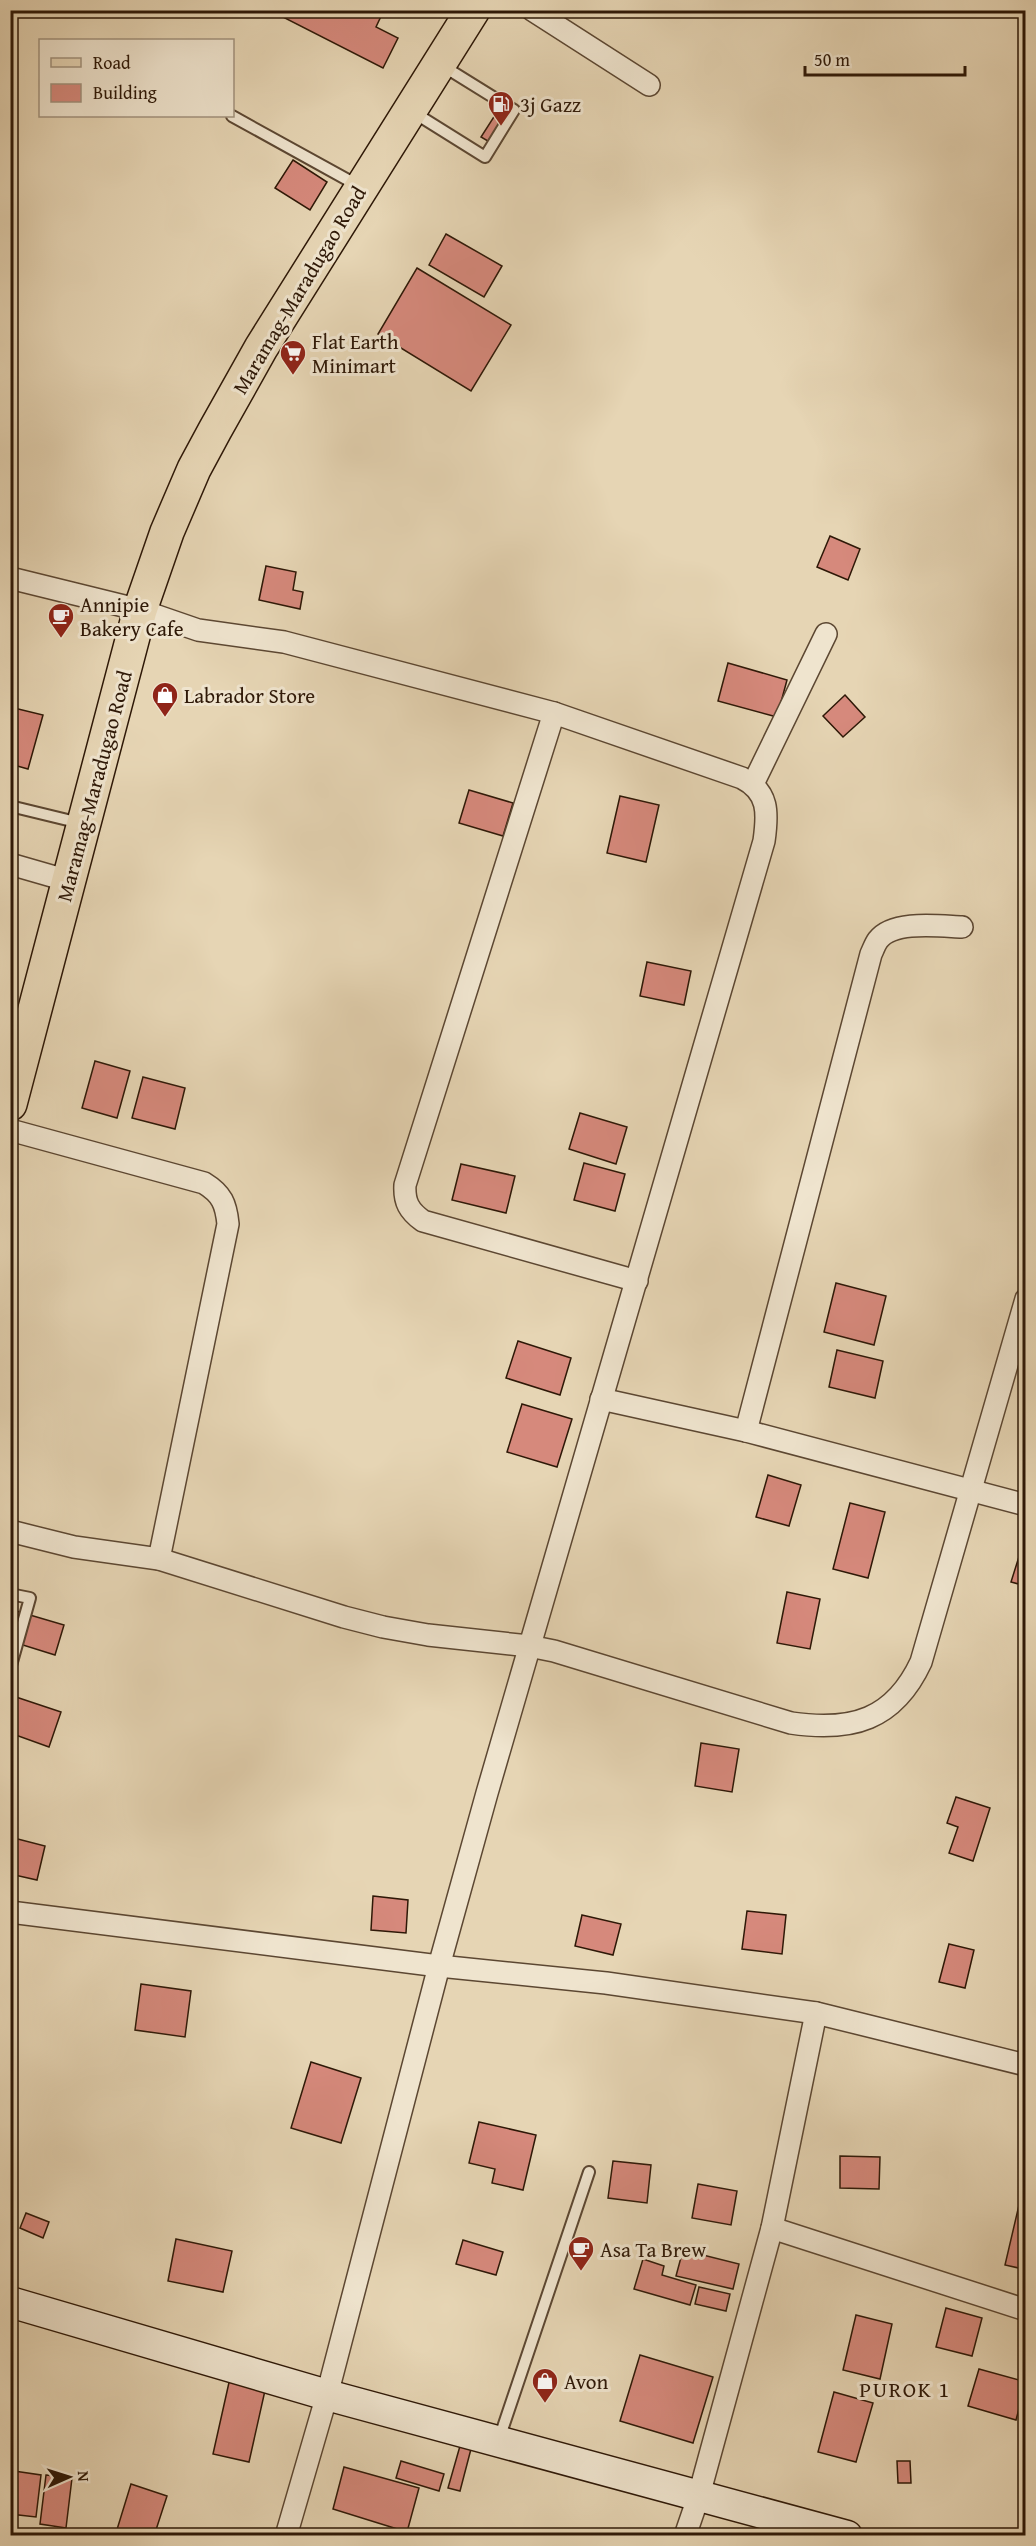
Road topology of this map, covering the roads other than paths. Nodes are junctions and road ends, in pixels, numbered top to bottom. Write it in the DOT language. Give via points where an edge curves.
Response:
graph roads {
  1 [pos="473,10"];
  2 [pos="532,10"];
  3 [pos="439,64"];
  4 [pos="649,85"];
  5 [pos="410,111"];
  6 [pos="234,117"];
  7 [pos="362,188"];
  8 [pos="10,578"];
  9 [pos="141,610"];
  10 [pos="826,634"];
  11 [pos="554,713"];
  12 [pos="753,784"];
  13 [pos="10,806"];
  14 [pos="84,823"];
  15 [pos="10,864"];
  16 [pos="69,881"];
  17 [pos="962,927"];
  18 [pos="10,1104"];
  19 [pos="10,1130"];
  20 [pos="637,1281"];
  21 [pos="1026,1299"];
  22 [pos="601,1399"];
  23 [pos="746,1431"];
  24 [pos="972,1490"];
  25 [pos="1026,1505"];
  26 [pos="10,1531"];
  27 [pos="159,1559"];
  28 [pos="10,1594"];
  29 [pos="529,1646"];
  30 [pos="10,1670"];
  31 [pos="10,1912"];
  32 [pos="439,1966"];
  33 [pos="816,2013"];
  34 [pos="1026,2065"];
  35 [pos="589,2172"];
  36 [pos="772,2228"];
  37 [pos="10,2301"];
  38 [pos="1026,2310"];
  39 [pos="327,2395"];
  40 [pos="499,2441"];
  41 [pos="699,2495"];
  42 [pos="286,2535"];
  43 [pos="685,2535"];
  44 [pos="847,2535"];
  1 -- 3 [label="main road, Maramag-Maradugao Road"];
  2 -- 4 [label="street"];
  3 -- 5 [label="main road, Maramag-Maradugao Road"];
  3 -- 5 [label="lane" via="514,110 485,157"];
  5 -- 7 [label="main road, Maramag-Maradugao Road"];
  6 -- 7 [label="lane"];
  7 -- 9 [label="main road, Maramag-Maradugao Road" via="261,348 194,469 167,532"];
  8 -- 9 [label="street"];
  9 -- 11 [label="street" via="198,630 294,644"];
  9 -- 14 [label="main road, Maramag-Maradugao Road"];
  10 -- 12 [label="street"];
  11 -- 12 [label="street"];
  11 -- 20 [label="street" via="405,1185 405,1196 414,1215 423,1221"];
  12 -- 20 [label="street" via="765,806 764,840"];
  13 -- 14 [label="lane"];
  14 -- 16 [label="main road, Maramag-Maradugao Road"];
  15 -- 16 [label="street"];
  16 -- 18 [label="main road, Maramag-Maradugao Road"];
  17 -- 23 [label="street" via="904,927 878,939 871,954"];
  19 -- 27 [label="street" via="204,1183 223,1199 227,1209 228,1224"];
  20 -- 22 [label="street"];
  21 -- 24 [label="street"];
  22 -- 23 [label="street"];
  22 -- 29 [label="street"];
  23 -- 24 [label="street"];
  24 -- 25 [label="street"];
  24 -- 29 [label="street" via="921,1662 911,1682 888,1707 862,1722 842,1726 791,1723 584,1659"];
  26 -- 27 [label="street"];
  27 -- 29 [label="street" via="383,1627"];
  28 -- 30 [label="lane" via="30,1598"];
  29 -- 32 [label="street"];
  31 -- 32 [label="street"];
  32 -- 33 [label="street" via="606,1983"];
  32 -- 39 [label="street"];
  33 -- 34 [label="street"];
  33 -- 36 [label="street"];
  35 -- 40 [label="lane"];
  36 -- 38 [label="street"];
  36 -- 41 [label="street"];
  37 -- 39 [label="street"];
  39 -- 40 [label="street"];
  39 -- 42 [label="street"];
  40 -- 41 [label="street"];
  41 -- 43 [label="street"];
  41 -- 44 [label="street"];
}
